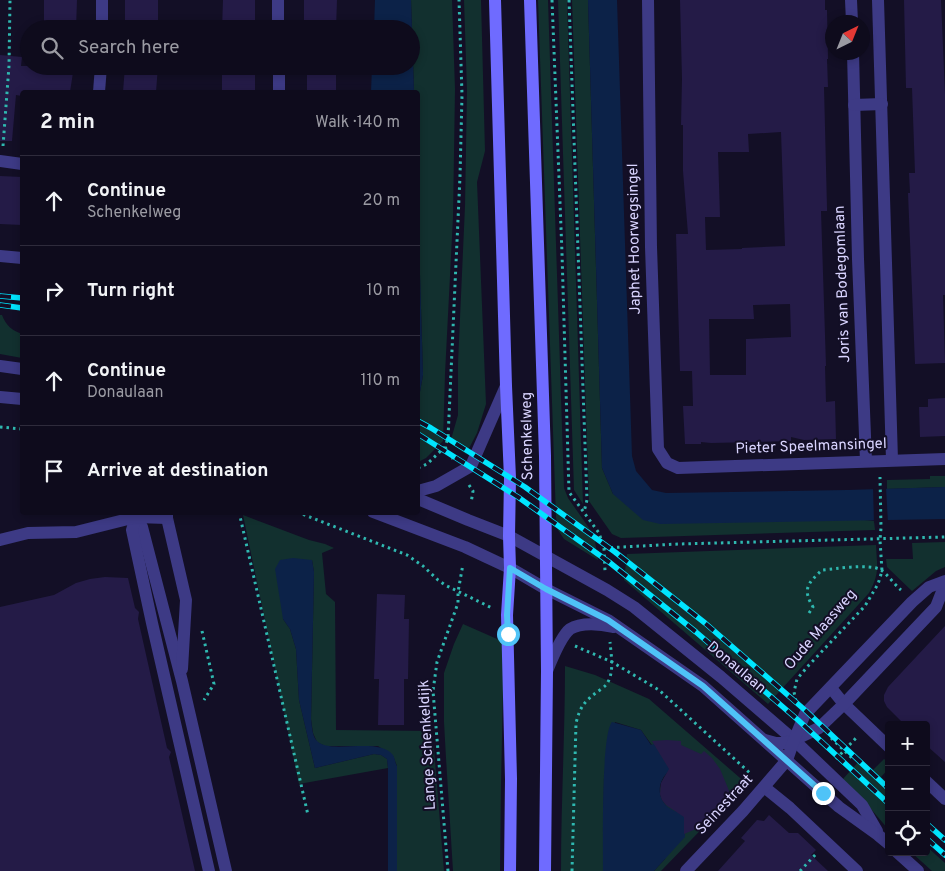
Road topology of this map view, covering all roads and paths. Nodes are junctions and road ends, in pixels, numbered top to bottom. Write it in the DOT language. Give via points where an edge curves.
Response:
graph roads {
  1 [pos="10,0"];
  2 [pos="102,0"];
  3 [pos="278,0"];
  4 [pos="459,0"];
  5 [pos="495,0"];
  6 [pos="530,0"];
  7 [pos="552,0"];
  8 [pos="570,0"];
  9 [pos="648,0"];
  10 [pos="851,0"];
  11 [pos="878,0"];
  12 [pos="852,15"];
  13 [pos="102,20"];
  14 [pos="278,20"];
  15 [pos="853,60"];
  16 [pos="101,75"];
  17 [pos="279,75"];
  18 [pos="100,90"];
  19 [pos="279,90"];
  20 [pos="882,104"];
  21 [pos="854,105"];
  22 [pos="1,162"];
  23 [pos="20,164"];
  24 [pos="0,256"];
  25 [pos="20,258"];
  26 [pos="0,366"];
  27 [pos="20,369"];
  28 [pos="506,386"];
  29 [pos="0,397"];
  30 [pos="20,400"];
  31 [pos="0,427"];
  32 [pos="20,429"];
  33 [pos="945,459"];
  34 [pos="892,460"];
  35 [pos="866,461"];
  36 [pos="420,467"];
  37 [pos="678,468"];
  38 [pos="880,476"];
  39 [pos="420,490"];
  40 [pos="420,500"];
  41 [pos="584,513"];
  42 [pos="136,515"];
  43 [pos="167,515"];
  44 [pos="240,515"];
  45 [pos="304,515"];
  46 [pos="380,515"];
  47 [pos="509,536"];
  48 [pos="945,537"];
  49 [pos="0,540"];
  50 [pos="880,540"];
  51 [pos="546,556"];
  52 [pos="510,568"];
  53 [pos="882,571"];
  54 [pos="945,583"];
  55 [pos="546,589"];
  56 [pos="809,613"];
  57 [pos="202,630"];
  58 [pos="622,630"];
  59 [pos="547,671"];
  60 [pos="182,681"];
  61 [pos="832,688"];
  62 [pos="202,703"];
  63 [pos="844,704"];
  64 [pos="806,714"];
  65 [pos="819,728"];
  66 [pos="764,739"];
  67 [pos="794,740"];
  68 [pos="885,743"];
  69 [pos="853,759"];
  70 [pos="787,760"];
  71 [pos="930,786"];
  72 [pos="764,787"];
  73 [pos="945,799"];
  74 [pos="308,815"];
  75 [pos="878,834"];
  76 [pos="885,840"];
  77 [pos="826,842"];
  78 [pos="902,856"];
  79 [pos="209,871"];
  80 [pos="226,871"];
  81 [pos="448,871"];
  82 [pos="510,871"];
  83 [pos="545,871"];
  84 [pos="572,871"];
  85 [pos="686,871"];
  86 [pos="800,871"];
  87 [pos="857,871"];
  88 [pos="918,871"];
  1 -- 22 [label="path" via="9,66"];
  2 -- 13 [label="street"];
  3 -- 14 [label="street"];
  4 -- 36 [label="path" via="462,95 448,438 445,447"];
  5 -- 28 [label="main road, Schenkelweg"];
  6 -- 51 [label="main road, Schenkelweg"];
  7 -- 41 [label="path" via="569,492"];
  8 -- 41 [label="path" via="587,500"];
  9 -- 37 [label="street, Japhet Hoorwegsingel" via="651,247 658,449 667,462"];
  10 -- 12 [label="street"];
  11 -- 20 [label="street"];
  15 -- 21 [label="street, Joris van Bodegomlaan"];
  16 -- 18 [label="street"];
  17 -- 19 [label="street"];
  20 -- 21 [label="street"];
  20 -- 34 [label="street"];
  21 -- 35 [label="street, Joris van Bodegomlaan"];
  22 -- 23 [label="street"];
  24 -- 25 [label="street"];
  26 -- 27 [label="street"];
  28 -- 39 [label="street, Schenkelweg" via="471,466 436,486"];
  28 -- 47 [label="main road, Schenkelweg"];
  29 -- 30 [label="street"];
  31 -- 32 [label="path"];
  33 -- 34 [label="street, Pieter Speelmansingel"];
  34 -- 35 [label="street, Pieter Speelmansingel"];
  35 -- 37 [label="street, Pieter Speelmansingel"];
  38 -- 50 [label="path, Oude Maasweg"];
  40 -- 47 [label="street, Donaulaan"];
  41 -- 50 [label="path" via="599,533 604,548"];
  42 -- 43 [label="street"];
  42 -- 49 [label="street" via="76,532 28,534"];
  42 -- 60 [label="street" via="142,527"];
  42 -- 79 [label="street" via="132,530"];
  43 -- 60 [label="street" via="186,600"];
  44 -- 74 [label="path"];
  45 -- 81 [label="path, Lange Schenkeldijk" via="407,555 444,585 458,592 458,603 437,662 433,691"];
  46 -- 52 [label="street, Donaulaan"];
  47 -- 51 [label="street, Donaulaan"];
  47 -- 52 [label="main road, Schenkelweg"];
  48 -- 50 [label="path"];
  50 -- 53 [label="path, Oude Maasweg"];
  51 -- 55 [label="main road, Schenkelweg"];
  51 -- 67 [label="street, Donaulaan" via="634,607"];
  52 -- 55 [label="street, Donaulaan"];
  52 -- 82 [label="main road, Schenkelweg" via="507,615"];
  53 -- 56 [label="path" via="853,567 822,570 807,590 813,606"];
  53 -- 64 [label="path, Oude Maasweg" via="865,606 797,679 796,704"];
  54 -- 61 [label="street" via="929,586"];
  54 -- 63 [label="street" via="936,607"];
  55 -- 58 [label="street, Donaulaan"];
  55 -- 59 [label="main road, Schenkelweg"];
  57 -- 62 [label="path" via="214,684"];
  58 -- 59 [label="street, Donaulaan" via="595,624 570,629"];
  58 -- 66 [label="street, Donaulaan" via="703,686"];
  59 -- 83 [label="main road, Schenkelweg"];
  60 -- 80 [label="street"];
  61 -- 63 [label="street"];
  61 -- 64 [label="street"];
  63 -- 65 [label="street"];
  63 -- 68 [label="street"];
  64 -- 67 [label="street"];
  65 -- 67 [label="street"];
  65 -- 69 [label="path"];
  66 -- 67 [label="street" via="784,743"];
  66 -- 70 [label="street, Donaulaan"];
  67 -- 70 [label="street"];
  67 -- 75 [label="street, Donaulaan" via="862,805"];
  70 -- 72 [label="street, Seinestraat"];
  70 -- 75 [label="street, Donaulaan" via="839,807"];
  71 -- 73 [label="street"];
  72 -- 77 [label="street"];
  72 -- 84 [label="path" via="659,690 612,662 606,685 586,700 578,711"];
  72 -- 85 [label="street, Seinestraat"];
  75 -- 76 [label="street, Donaulaan"];
  77 -- 86 [label="path"];
  77 -- 87 [label="street"];
  78 -- 88 [label="street"];
}
